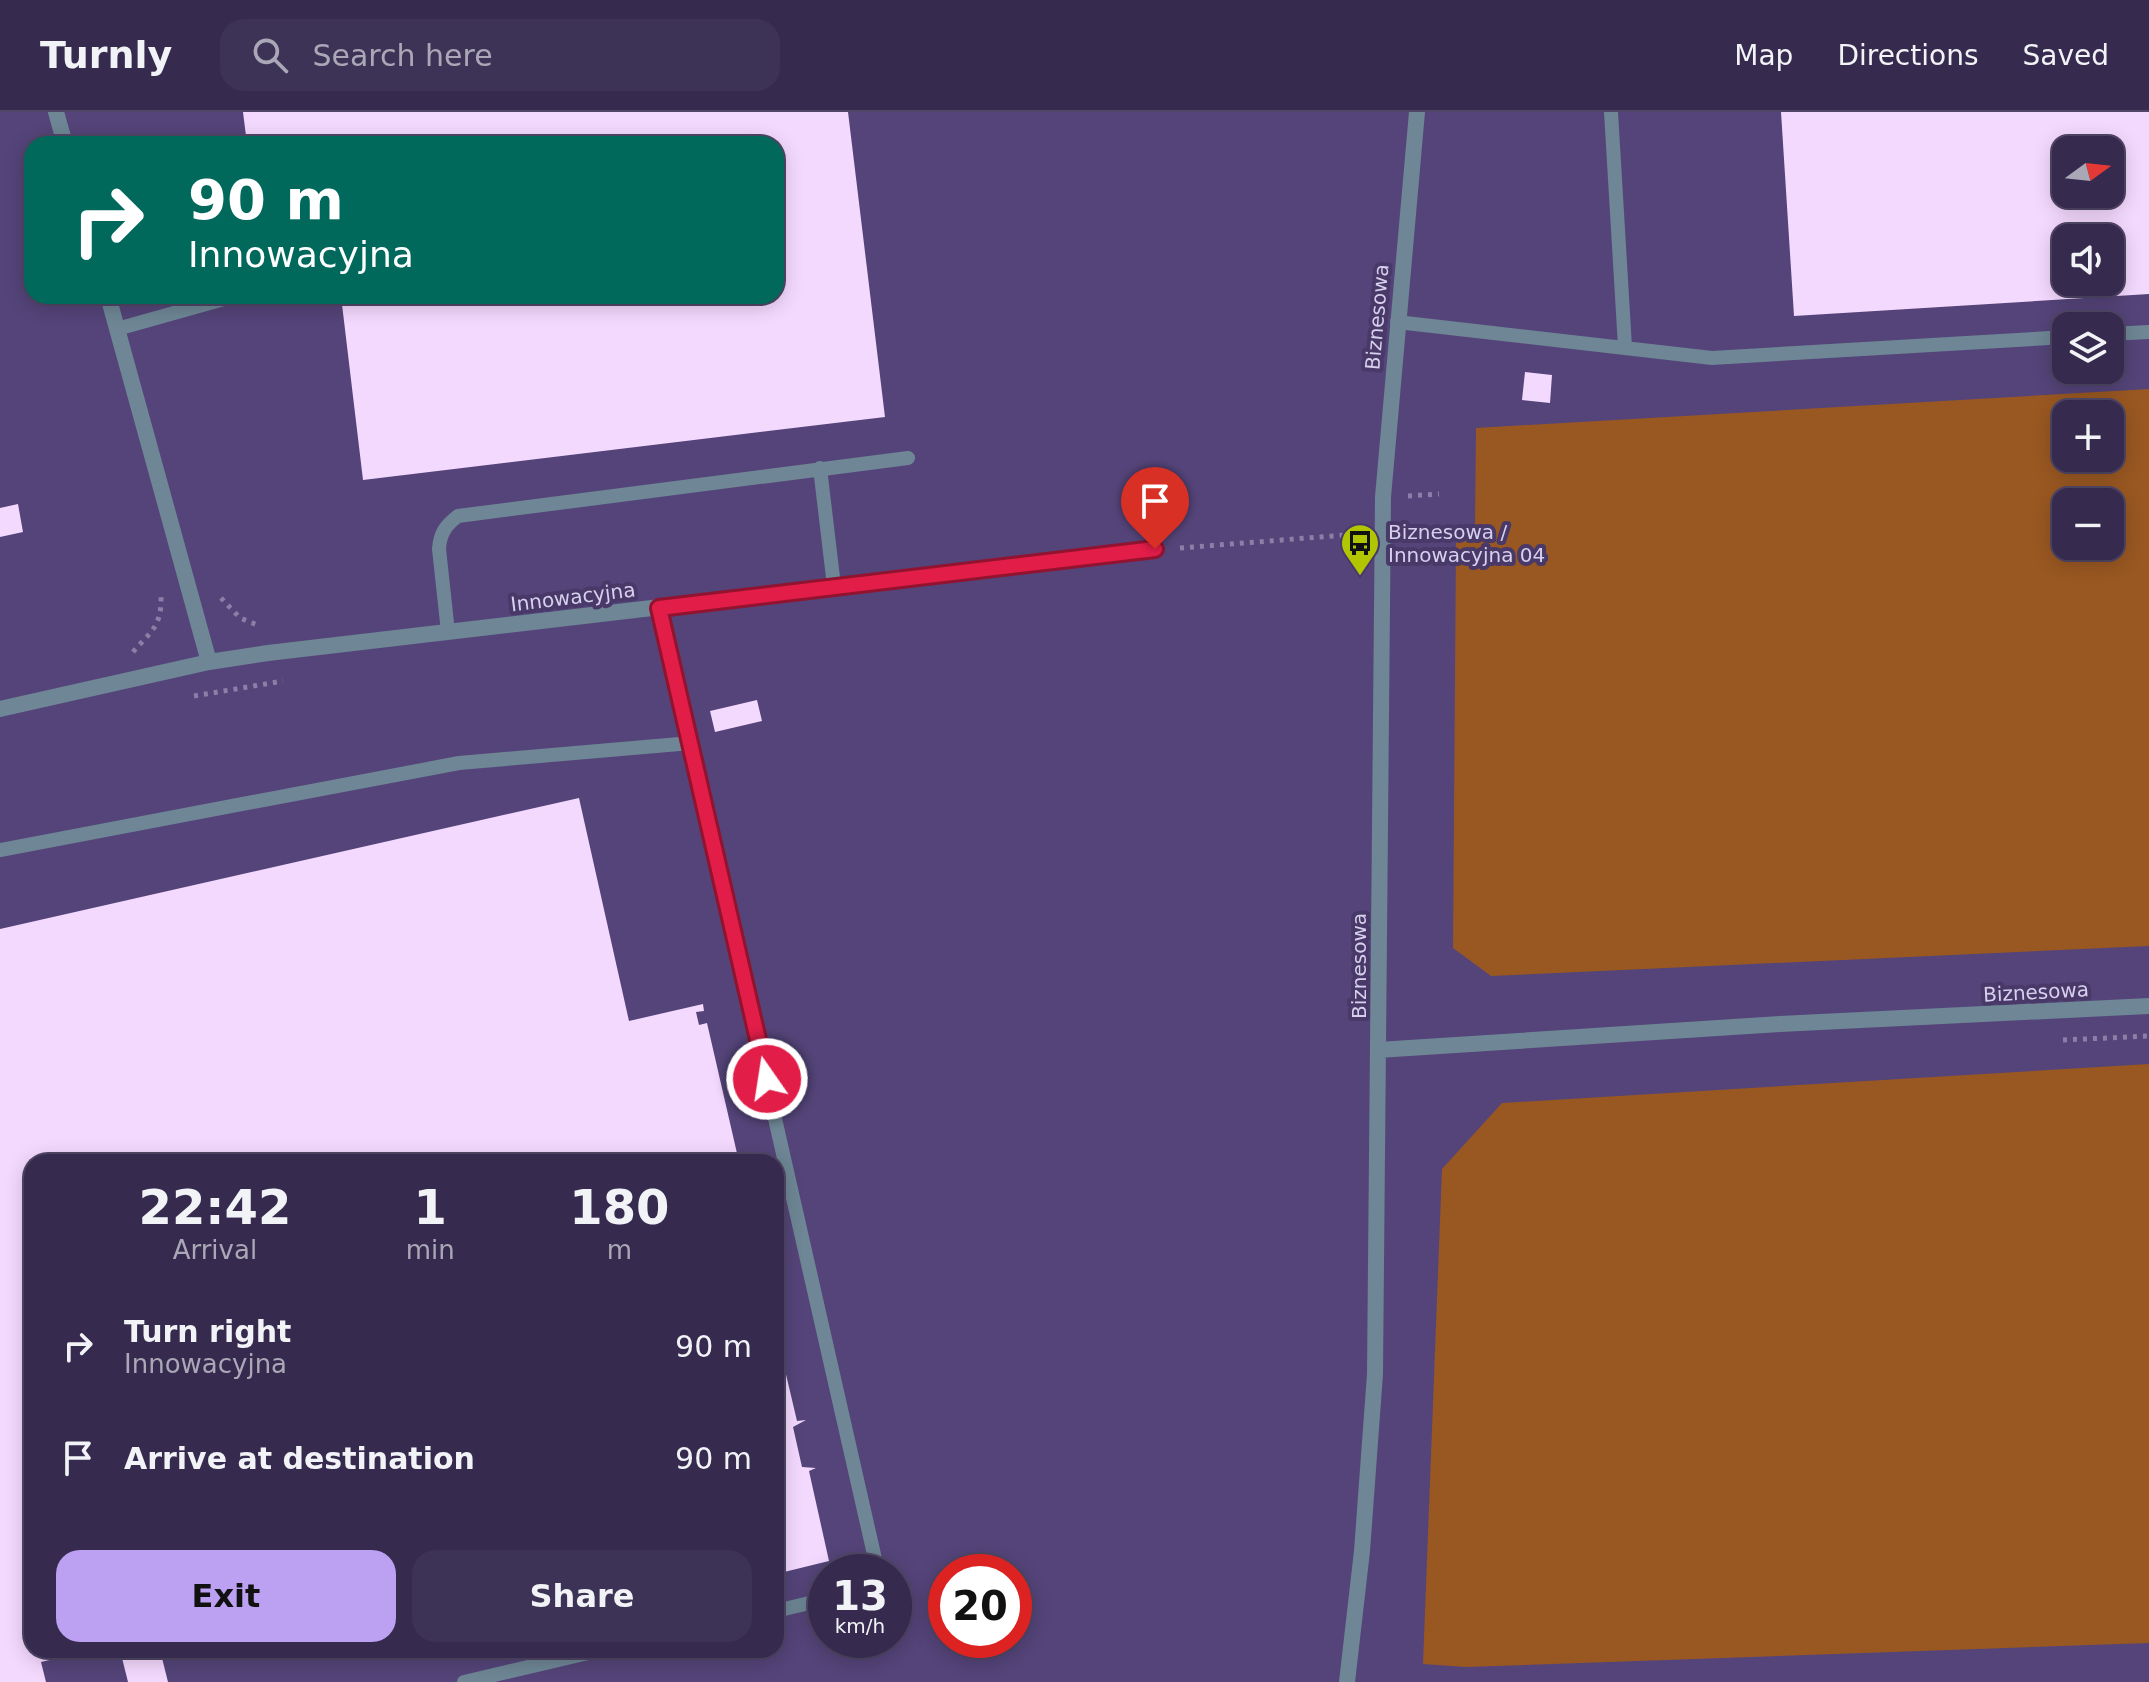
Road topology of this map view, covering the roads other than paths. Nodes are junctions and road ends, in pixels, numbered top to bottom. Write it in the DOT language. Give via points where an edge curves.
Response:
graph roads {
  1 [pos="56,112"];
  2 [pos="1417,112"];
  3 [pos="1611,112"];
  4 [pos="63,136"];
  5 [pos="110,304"];
  6 [pos="206,304"];
  7 [pos="1397,322"];
  8 [pos="117,329"];
  9 [pos="2149,332"];
  10 [pos="2124,333"];
  11 [pos="2052,338"];
  12 [pos="1625,347"];
  13 [pos="908,458"];
  14 [pos="820,468"];
  15 [pos="1155,549"];
  16 [pos="834,586"];
  17 [pos="659,608"];
  18 [pos="448,632"];
  19 [pos="209,662"];
  20 [pos="0,709"];
  21 [pos="691,743"];
  22 [pos="0,850"];
  23 [pos="2149,1006"];
  24 [pos="1378,1050"];
  25 [pos="784,1154"];
  26 [pos="784,1155"];
  27 [pos="874,1554"];
  28 [pos="808,1603"];
  29 [pos="784,1609"];
  30 [pos="567,1658"];
  31 [pos="464,1682"];
  32 [pos="1347,1682"];
  1 -- 4 [label="street"];
  2 -- 7 [label="street, Biznesowa"];
  3 -- 12 [label="lane"];
  5 -- 8 [label="street"];
  6 -- 8 [label="lane"];
  7 -- 12 [label="lane"];
  7 -- 24 [label="street, Biznesowa" via="1383,532"];
  8 -- 19 [label="street"];
  9 -- 10 [label="lane"];
  11 -- 12 [label="lane" via="1712,358"];
  13 -- 14 [label="lane"];
  14 -- 16 [label="lane"];
  14 -- 18 [label="lane" via="458,516 440,537"];
  15 -- 16 [label="street, Innowacyjna"];
  16 -- 17 [label="street, Innowacyjna"];
  17 -- 18 [label="street, Innowacyjna"];
  17 -- 21 [label="lane"];
  18 -- 19 [label="street, Innowacyjna"];
  19 -- 20 [label="street, Innowacyjna"];
  21 -- 22 [label="lane" via="459,763"];
  21 -- 25 [label="lane"];
  23 -- 24 [label="street, Biznesowa"];
  24 -- 32 [label="street" via="1375,1374"];
  26 -- 27 [label="lane"];
  28 -- 29 [label="lane"];
  30 -- 31 [label="lane"];
}
